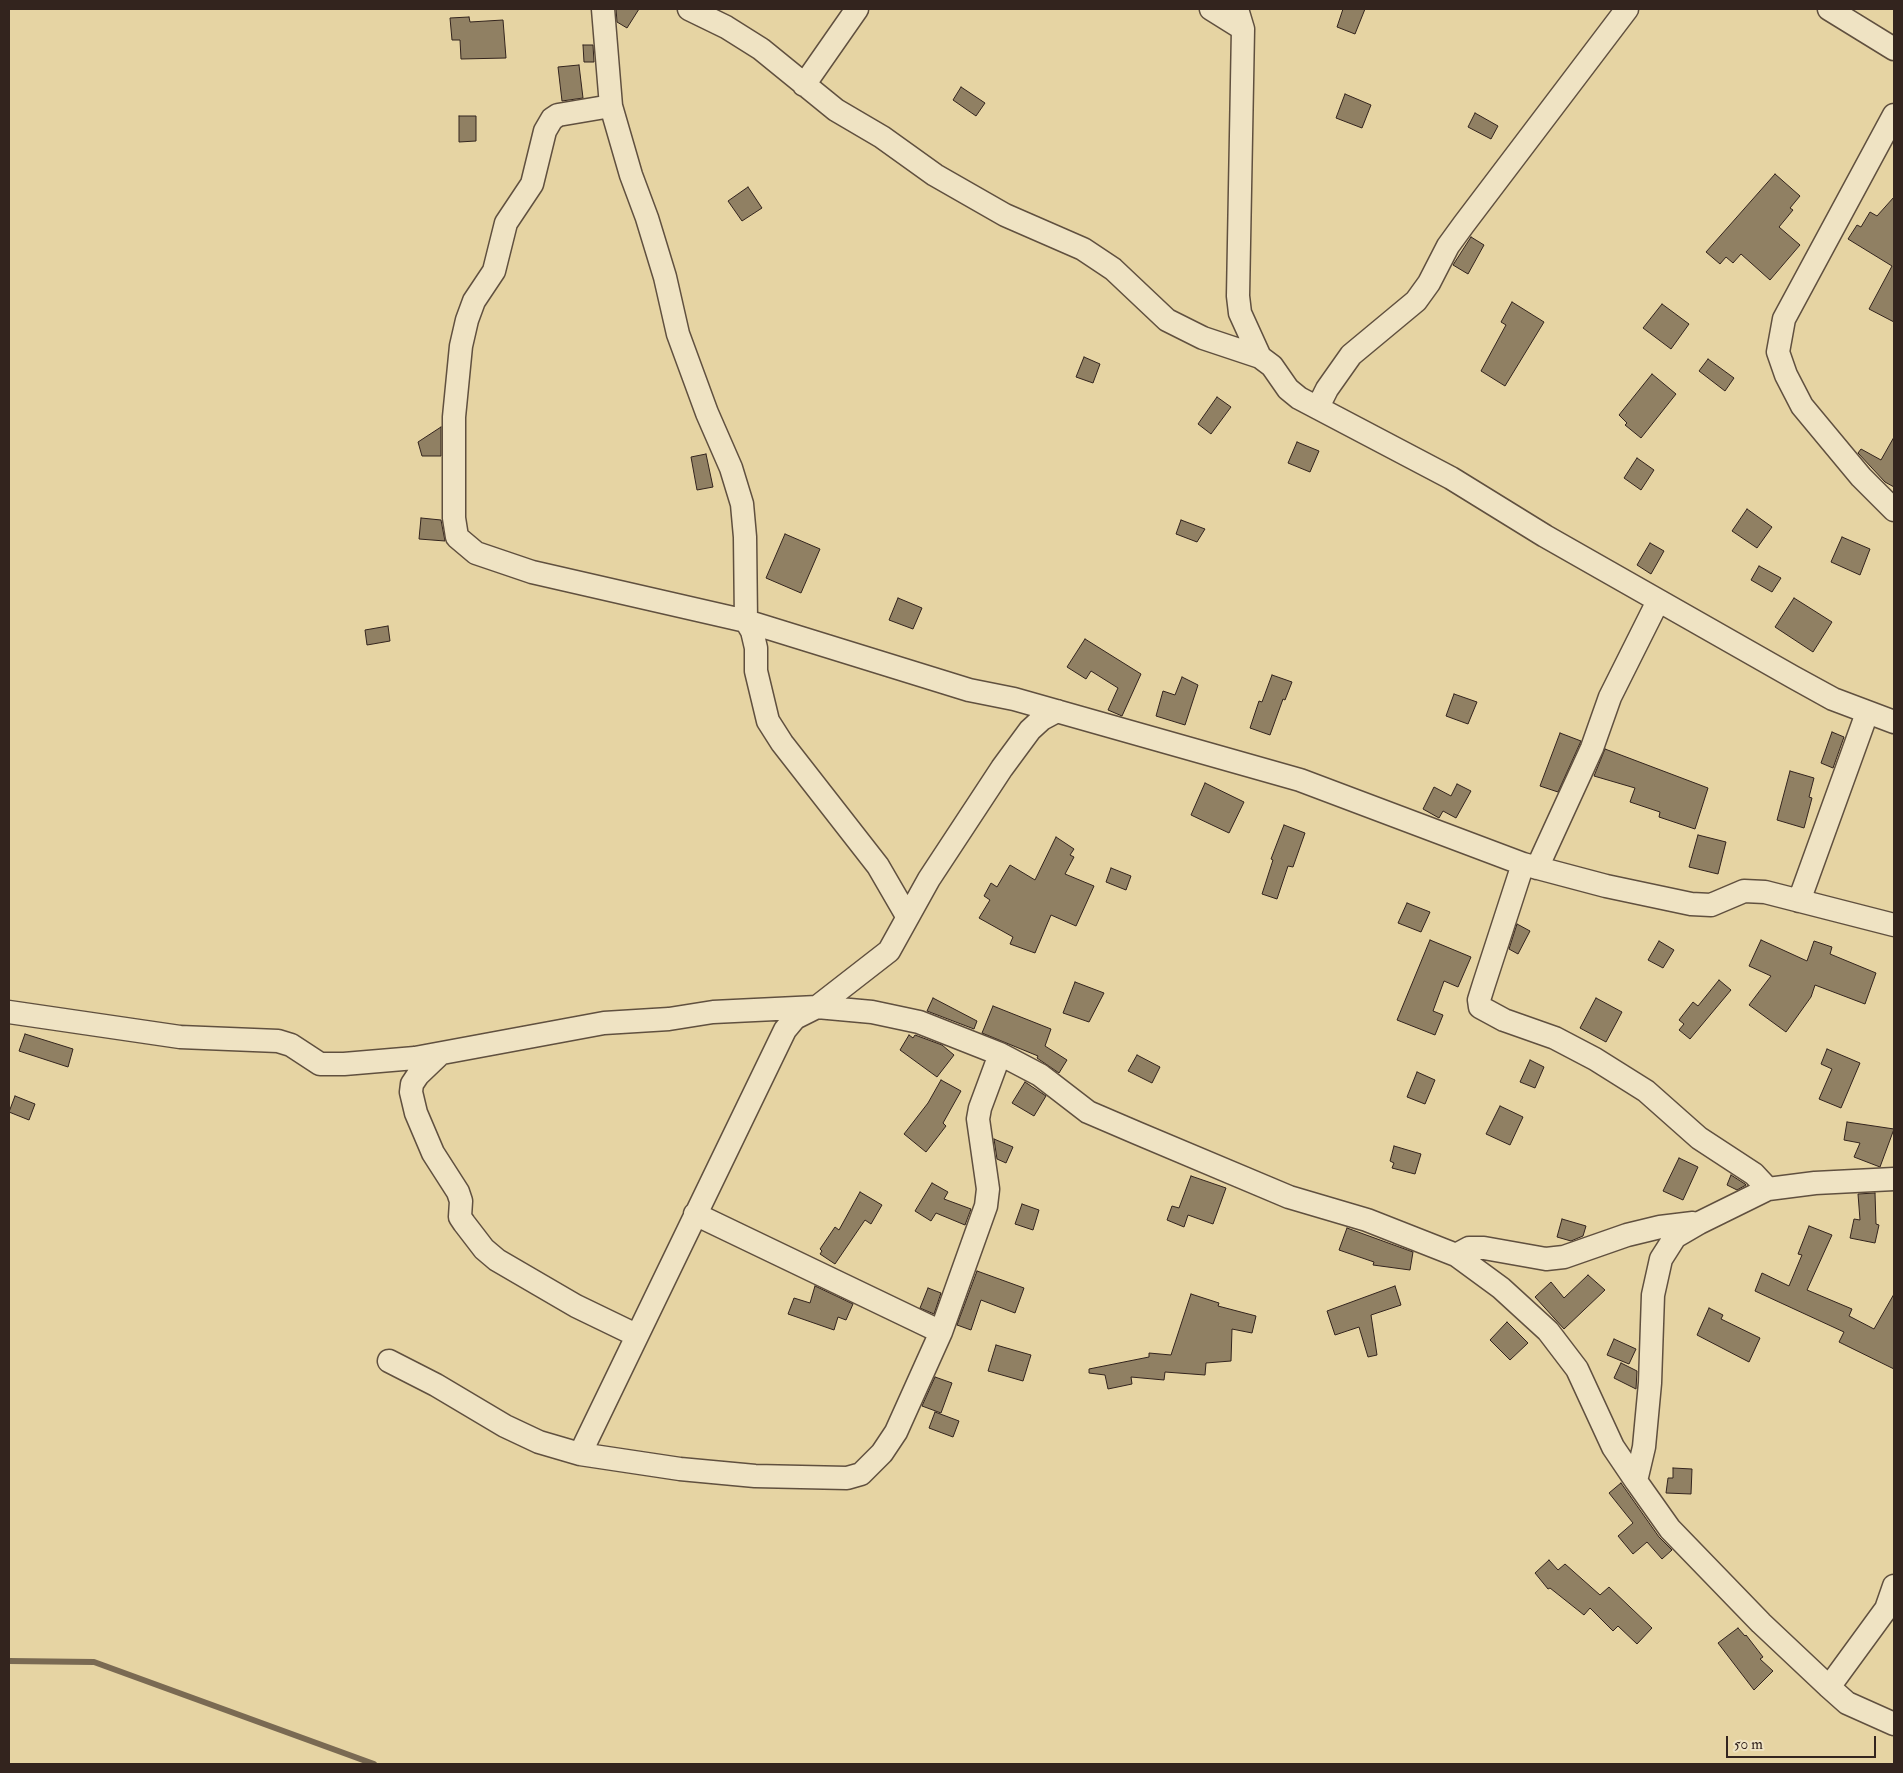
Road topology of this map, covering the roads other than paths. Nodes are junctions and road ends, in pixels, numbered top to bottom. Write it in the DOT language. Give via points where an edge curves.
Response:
graph roads {
  1 [pos="603,9"];
  2 [pos="689,9"];
  3 [pos="856,9"];
  4 [pos="1211,9"];
  5 [pos="1626,9"];
  6 [pos="1829,9"];
  7 [pos="1240,19"];
  8 [pos="1894,49"];
  9 [pos="804,85"];
  10 [pos="611,106"];
  11 [pos="1894,115"];
  12 [pos="1260,357"];
  13 [pos="1318,407"];
  14 [pos="1894,510"];
  15 [pos="1658,601"];
  16 [pos="746,621"];
  17 [pos="1057,711"];
  18 [pos="1867,713"];
  19 [pos="1894,722"];
  20 [pos="1530,866"];
  21 [pos="1799,901"];
  22 [pos="907,916"];
  23 [pos="1894,925"];
  24 [pos="816,1007"];
  25 [pos="9,1012"];
  26 [pos="440,1054"];
  27 [pos="1000,1054"];
  28 [pos="1894,1178"];
  29 [pos="1768,1189"];
  30 [pos="695,1214"];
  31 [pos="1699,1222"];
  32 [pos="1456,1255"];
  33 [pos="941,1332"];
  34 [pos="636,1335"];
  35 [pos="390,1361"];
  36 [pos="580,1454"];
  37 [pos="1636,1481"];
  38 [pos="1894,1586"];
  39 [pos="1828,1687"];
  40 [pos="1894,1724"];
  1 -- 10 [label="street"];
  2 -- 9 [label="street" via="760,49"];
  3 -- 9 [label="street"];
  4 -- 7 [label="street"];
  5 -- 13 [label="street" via="1448,246 1416,301 1350,355"];
  6 -- 8 [label="street"];
  7 -- 12 [label="street" via="1238,296 1240,312"];
  9 -- 12 [label="street" via="935,175 1005,215 1083,249 1113,269 1167,320 1203,338"];
  10 -- 16 [label="street" via="665,277 678,334 742,504"];
  10 -- 16 [label="street" via="558,115 552,119 545,131 532,184 506,223 494,271 474,301 467,320 461,346 454,418 454,518 457,537 476,554 532,572"];
  11 -- 14 [label="street" via="1784,319 1778,352 1802,406 1860,477"];
  12 -- 13 [label="street" via="1272,366 1288,389"];
  13 -- 15 [label="street" via="1451,478"];
  15 -- 18 [label="street" via="1833,699"];
  15 -- 20 [label="street" via="1610,697 1592,748"];
  16 -- 17 [label="street" via="969,690"];
  16 -- 22 [label="street" via="756,648 756,672 768,720 782,743 878,866"];
  17 -- 20 [label="street" via="1300,780"];
  17 -- 22 [label="street" via="1030,730 1002,768"];
  18 -- 19 [label="street"];
  18 -- 21 [label="street"];
  20 -- 21 [label="street" via="1691,904 1711,905 1744,892 1765,892"];
  20 -- 29 [label="street" via="1484,984 1480,1007 1504,1020 1555,1038 1646,1091 1699,1138 1754,1174"];
  21 -- 23 [label="street"];
  22 -- 24 [label="street" via="889,951"];
  24 -- 26 [label="street" via="713,1012 670,1019 604,1023"];
  24 -- 27 [label="street" via="872,1012 919,1022"];
  24 -- 30 [label="street" via="795,1018 785,1030"];
  25 -- 26 [label="street" via="180,1036 278,1041 291,1045 320,1064"];
  26 -- 34 [label="street" via="418,1075 411,1092 433,1153 458,1192 460,1217 464,1223 497,1260 576,1306"];
  27 -- 32 [label="street" via="1040,1075 1088,1112 1289,1197 1367,1220"];
  27 -- 33 [label="street" via="978,1119 988,1189 986,1206"];
  28 -- 29 [label="street"];
  29 -- 31 [label="street"];
  30 -- 33 [label="street"];
  30 -- 34 [label="street"];
  31 -- 32 [label="street" via="1628,1235 1564,1257 1546,1259 1476,1248"];
  31 -- 37 [label="street" via="1675,1237 1661,1259 1653,1295 1644,1447"];
  32 -- 37 [label="street" via="1501,1288 1548,1331 1577,1369 1613,1447"];
  33 -- 36 [label="street" via="896,1432 882,1453 861,1474 847,1478 754,1476"];
  34 -- 36 [label="street"];
  35 -- 36 [label="street" via="505,1426 539,1442"];
  37 -- 39 [label="street" via="1670,1529"];
  38 -- 39 [label="street" via="1886,1609"];
  39 -- 40 [label="street" via="1847,1703"];
}
